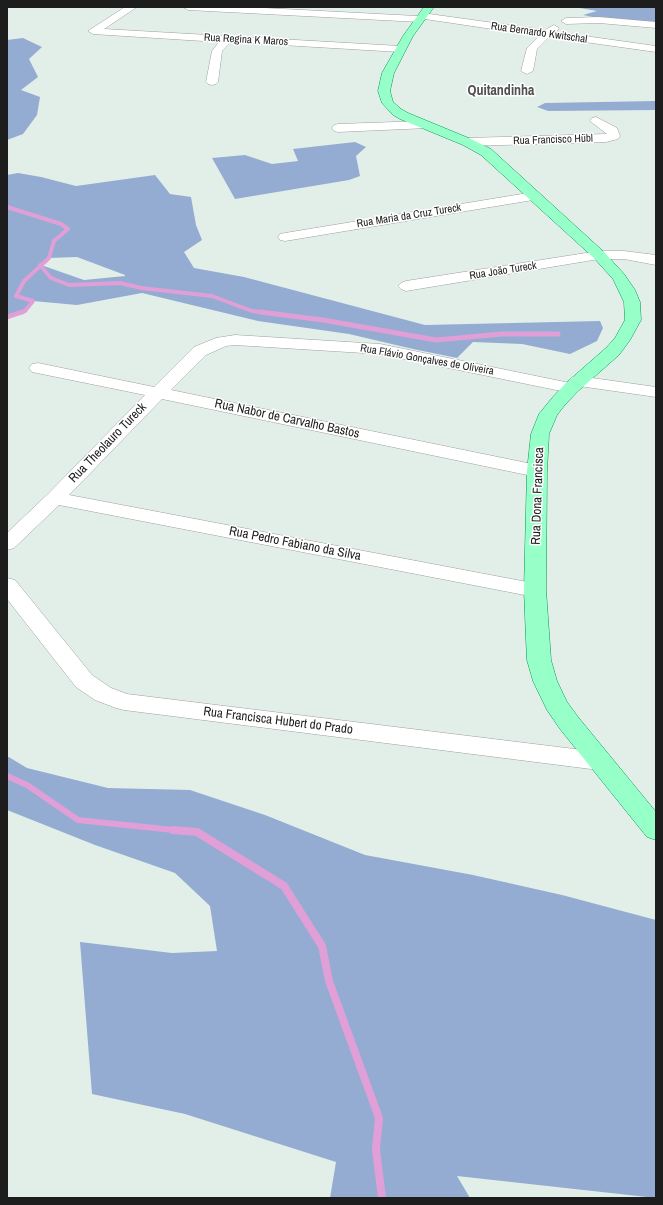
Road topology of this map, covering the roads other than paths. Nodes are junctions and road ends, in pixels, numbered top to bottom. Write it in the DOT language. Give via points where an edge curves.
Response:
graph roads {
  1 [pos="132,7"];
  2 [pos="188,7"];
  3 [pos="424,14"];
  4 [pos="656,25"];
  5 [pos="546,34"];
  6 [pos="228,39"];
  7 [pos="656,49"];
  8 [pos="400,50"];
  9 [pos="527,71"];
  10 [pos="212,82"];
  11 [pos="596,121"];
  12 [pos="424,125"];
  13 [pos="338,128"];
  14 [pos="467,142"];
  15 [pos="534,196"];
  16 [pos="285,236"];
  17 [pos="599,255"];
  18 [pos="656,260"];
  19 [pos="406,286"];
  20 [pos="211,345"];
  21 [pos="38,368"];
  22 [pos="574,385"];
  23 [pos="656,392"];
  24 [pos="158,393"];
  25 [pos="537,471"];
  26 [pos="54,498"];
  27 [pos="7,544"];
  28 [pos="7,585"];
  29 [pos="535,590"];
  30 [pos="599,761"];
  31 [pos="656,830"];
  1 -- 6 [label="street, Rua Regina K Maros" via="93,31"];
  2 -- 3 [label="street, Rua Bernardo Kwitschal"];
  3 -- 5 [label="street, Rua Bernardo Kwitschal"];
  3 -- 8 [label="main road, Rua Dona Francisca"];
  4 -- 5 [label="street" via="569,18"];
  5 -- 7 [label="street, Rua Bernardo Kwitschal"];
  5 -- 9 [label="street" via="530,50"];
  6 -- 8 [label="street, Rua Regina K Maros"];
  6 -- 10 [label="street" via="217,51"];
  8 -- 12 [label="main road, Rua Dona Francisca" via="385,80 385,98 397,112"];
  11 -- 14 [label="street, Rua Francisco Hübl" via="613,131 614,136"];
  12 -- 13 [label="street"];
  12 -- 14 [label="main road, Rua Dona Francisca"];
  14 -- 15 [label="main road, Rua Dona Francisca" via="486,152"];
  15 -- 16 [label="street, Rua Maria da Cruz Tureck"];
  15 -- 17 [label="main road, Rua Dona Francisca"];
  17 -- 18 [label="street, Rua João Tureck" via="624,255"];
  17 -- 19 [label="street, Rua João Tureck"];
  17 -- 22 [label="main road, Rua Dona Francisca" via="627,290 632,302 633,320 629,330 613,351"];
  20 -- 22 [label="street, Rua Flávio Gonçalves de Oliveira" via="236,340 380,350"];
  20 -- 24 [label="street, Rua Theolauro Tureck" via="191,359"];
  21 -- 24 [label="street, Rua Nabor de Carvalho Bastos"];
  22 -- 23 [label="street, Rua Flávio Gonçalves de Oliveira"];
  22 -- 25 [label="main road, Rua Dona Francisca" via="558,402 544,423 538,448"];
  24 -- 25 [label="street, Rua Nabor de Carvalho Bastos"];
  24 -- 26 [label="street, Rua Theolauro Tureck"];
  25 -- 29 [label="main road, Rua Dona Francisca"];
  26 -- 27 [label="street, Rua Theolauro Tureck"];
  26 -- 29 [label="street, Rua Pedro Fabiano da Silva"];
  28 -- 30 [label="street, Rua Francisca Hubert do Prado" via="84,681 103,694 124,702"];
  29 -- 30 [label="main road, Rua Dona Francisca" via="539,660 545,682 569,724"];
  30 -- 31 [label="main road, Rua Dona Francisca"];
}
